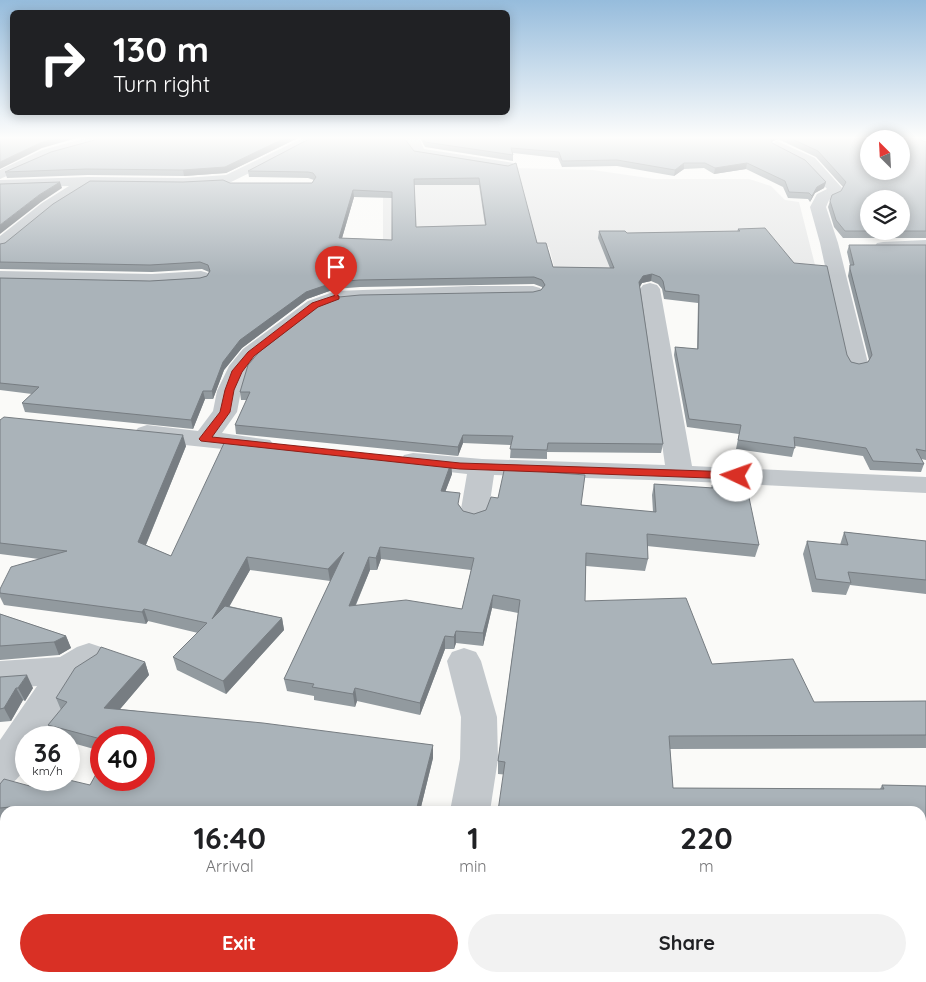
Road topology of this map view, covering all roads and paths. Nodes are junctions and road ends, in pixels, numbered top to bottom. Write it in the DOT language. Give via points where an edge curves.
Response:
graph roads {
  1 [pos="84,184"];
  2 [pos="830,184"];
  3 [pos="0,244"];
  4 [pos="829,244"];
  5 [pos="926,245"];
  6 [pos="201,277"];
  7 [pos="0,278"];
  8 [pos="650,289"];
  9 [pos="533,292"];
  10 [pos="857,363"];
  11 [pos="122,430"];
  12 [pos="204,439"];
  13 [pos="283,447"];
  14 [pos="391,459"];
  15 [pos="482,467"];
  16 [pos="680,473"];
  17 [pos="926,485"];
  18 [pos="474,514"];
  19 [pos="464,661"];
  20 [pos="0,675"];
  21 [pos="0,772"];
  22 [pos="471,806"];
  1 -- 3 [label="street"];
  2 -- 4 [label="street" via="835,189 833,193 822,197 818,207"];
  4 -- 5 [label="street"];
  4 -- 10 [label="street"];
  6 -- 7 [label="street" via="152,280"];
  8 -- 16 [label="street"];
  9 -- 12 [label="street" via="360,295 336,297 315,305 251,354 237,371 225,412"];
  11 -- 12 [label="street"];
  12 -- 13 [label="street"];
  14 -- 15 [label="street"];
  15 -- 16 [label="street"];
  15 -- 18 [label="street"];
  16 -- 17 [label="street"];
  19 -- 22 [label="street" via="480,717 479,759"];
  20 -- 21 [label="street" via="78,663"];
}
